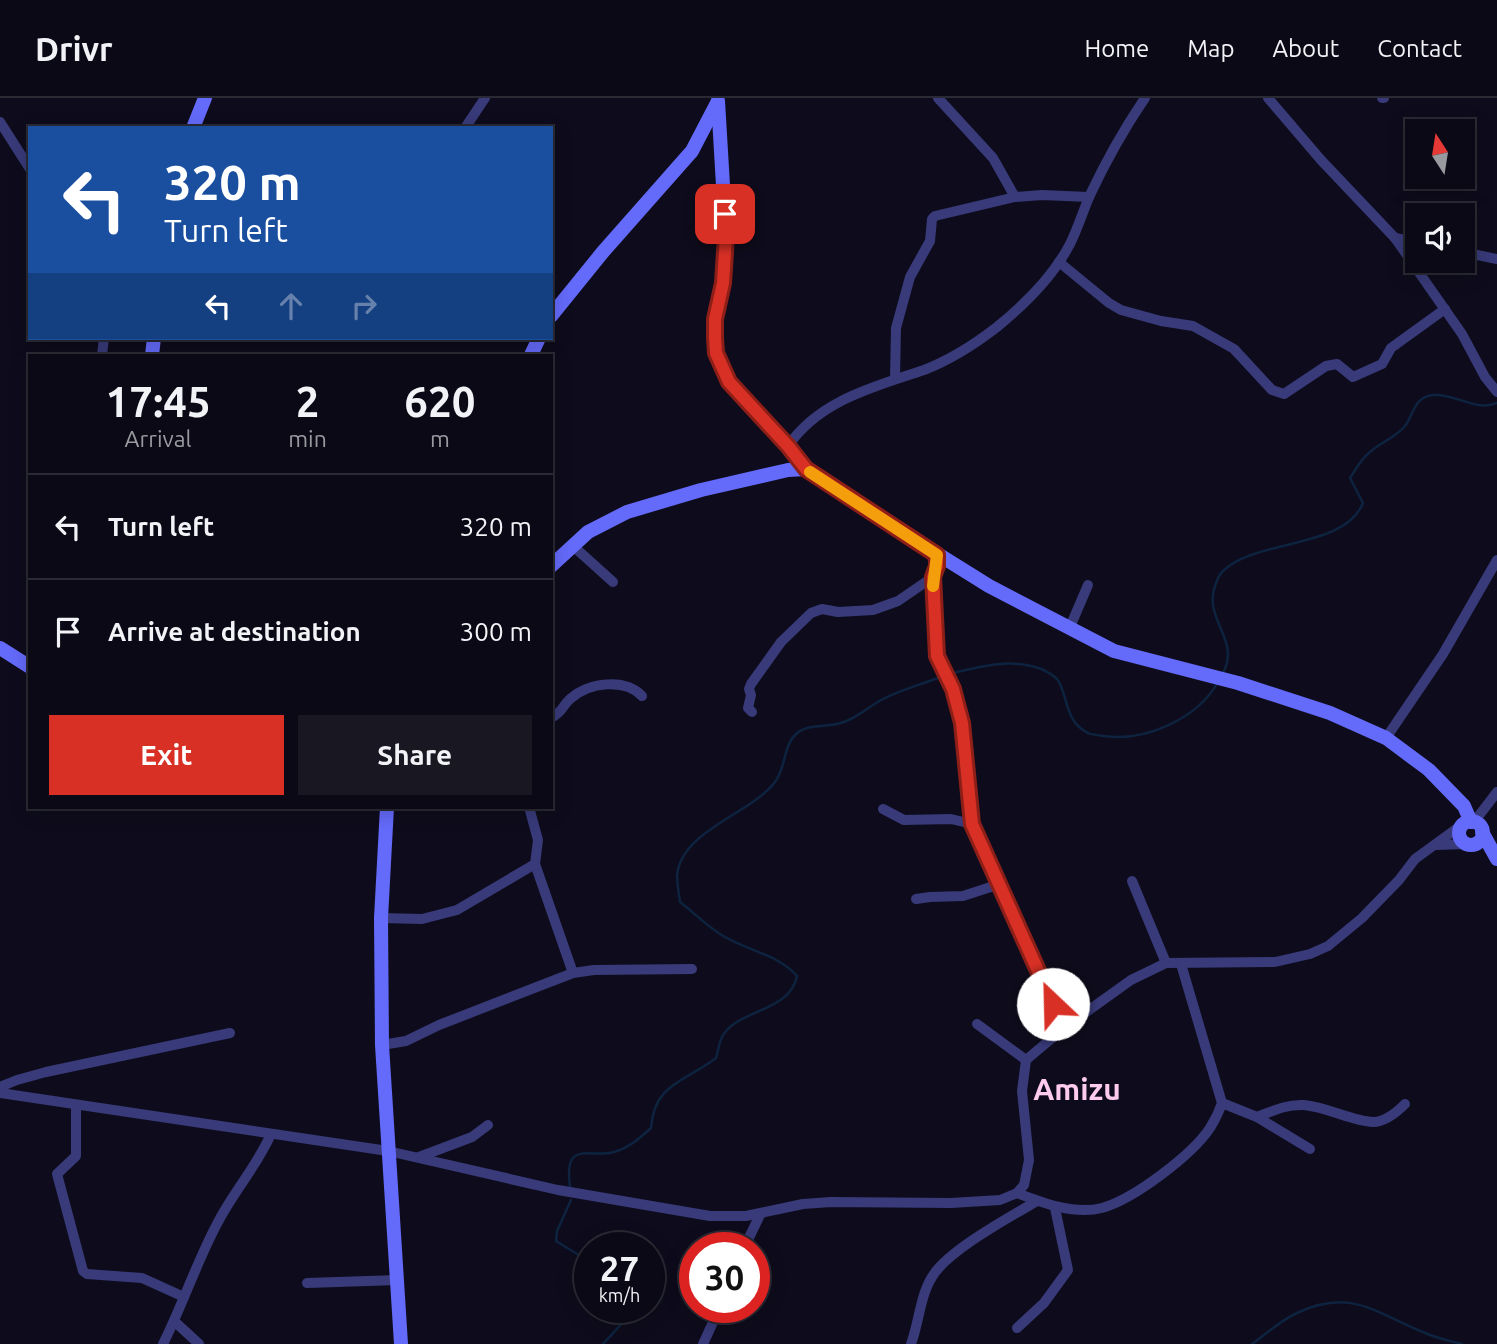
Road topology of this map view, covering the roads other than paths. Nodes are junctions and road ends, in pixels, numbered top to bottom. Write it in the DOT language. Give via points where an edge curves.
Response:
graph roads {
  1 [pos="205,98"];
  2 [pos="485,98"];
  3 [pos="938,98"];
  4 [pos="1145,98"];
  5 [pos="1268,98"];
  6 [pos="718,100"];
  7 [pos="0,122"];
  8 [pos="194,126"];
  9 [pos="466,126"];
  10 [pos="720,146"];
  11 [pos="694,147"];
  12 [pos="28,166"];
  13 [pos="1015,197"];
  14 [pos="1089,197"];
  15 [pos="1395,238"];
  16 [pos="1405,240"];
  17 [pos="1475,254"];
  18 [pos="1497,259"];
  19 [pos="1059,262"];
  20 [pos="1445,309"];
  21 [pos="553,314"];
  22 [pos="895,378"];
  23 [pos="1497,392"];
  24 [pos="788,446"];
  25 [pos="806,469"];
  26 [pos="773,473"];
  27 [pos="572,545"];
  28 [pos="937,555"];
  29 [pos="1497,559"];
  30 [pos="553,564"];
  31 [pos="933,577"];
  32 [pos="613,582"];
  33 [pos="1088,585"];
  34 [pos="1070,627"];
  35 [pos="0,648"];
  36 [pos="0,660"];
  37 [pos="28,666"];
  38 [pos="28,676"];
  39 [pos="642,696"];
  40 [pos="752,712"];
  41 [pos="553,717"];
  42 [pos="1386,738"];
  43 [pos="1497,792"];
  44 [pos="1464,806"];
  45 [pos="1483,808"];
  46 [pos="387,809"];
  47 [pos="529,809"];
  48 [pos="883,809"];
  49 [pos="972,824"];
  50 [pos="1473,825"];
  51 [pos="1436,845"];
  52 [pos="1469,845"];
  53 [pos="1495,856"];
  54 [pos="536,864"];
  55 [pos="1132,881"];
  56 [pos="1000,884"];
  57 [pos="916,899"];
  58 [pos="381,918"];
  59 [pos="1166,963"];
  60 [pos="1181,964"];
  61 [pos="692,969"];
  62 [pos="572,973"];
  63 [pos="977,1024"];
  64 [pos="1064,1028"];
  65 [pos="230,1033"];
  66 [pos="382,1045"];
  67 [pos="1027,1060"];
  68 [pos="0,1087"];
  69 [pos="0,1093"];
  70 [pos="1222,1103"];
  71 [pos="1405,1104"];
  72 [pos="76,1106"];
  73 [pos="1257,1116"];
  74 [pos="488,1125"];
  75 [pos="271,1135"];
  76 [pos="1310,1149"];
  77 [pos="388,1151"];
  78 [pos="419,1158"];
  79 [pos="1017,1193"];
  80 [pos="1037,1201"];
  81 [pos="1055,1208"];
  82 [pos="760,1214"];
  83 [pos="752,1232"];
  84 [pos="398,1280"];
  85 [pos="307,1283"];
  86 [pos="184,1297"];
  87 [pos="174,1321"];
  88 [pos="713,1323"];
  89 [pos="1017,1328"];
  90 [pos="163,1344"];
  91 [pos="199,1344"];
  92 [pos="401,1344"];
  93 [pos="703,1344"];
  94 [pos="911,1344"];
  1 -- 8 [label="street"];
  2 -- 9 [label="street"];
  3 -- 13 [label="street" via="993,158"];
  4 -- 14 [label="street"];
  5 -- 15 [label="street"];
  6 -- 10 [label="street"];
  6 -- 11 [label="street"];
  7 -- 12 [label="street"];
  10 -- 11 [label="street" via="709,141"];
  10 -- 24 [label="street" via="726,236 715,319 716,353 729,382"];
  11 -- 21 [label="street"];
  13 -- 14 [label="street"];
  13 -- 22 [label="street" via="932,219 930,241 910,277 896,328"];
  14 -- 19 [label="street"];
  15 -- 16 [label="street"];
  15 -- 20 [label="street"];
  17 -- 18 [label="street"];
  19 -- 20 [label="street" via="1121,310 1193,326 1234,349 1272,390 1284,394 1332,365 1341,366 1349,376 1382,365 1391,348"];
  19 -- 22 [label="street" via="996,328 957,355"];
  20 -- 23 [label="street"];
  22 -- 24 [label="street" via="847,397 805,425"];
  24 -- 25 [label="street"];
  24 -- 26 [label="street"];
  25 -- 26 [label="street"];
  25 -- 28 [label="street"];
  26 -- 27 [label="street" via="666,498 602,523"];
  27 -- 30 [label="street"];
  27 -- 32 [label="street"];
  28 -- 31 [label="street"];
  28 -- 34 [label="street"];
  29 -- 42 [label="street" via="1443,654"];
  31 -- 40 [label="street" via="898,601 873,610 811,613 781,642 751,684 748,708"];
  31 -- 49 [label="street" via="937,656 962,723"];
  33 -- 34 [label="street"];
  34 -- 42 [label="street" via="1114,651 1330,713"];
  35 -- 37 [label="street"];
  36 -- 38 [label="street"];
  39 -- 41 [label="street" via="624,684 592,688 569,700"];
  42 -- 44 [label="street" via="1429,770"];
  43 -- 45 [label="street"];
  44 -- 45 [label="street"];
  44 -- 50 [label="street"];
  45 -- 50 [label="street"];
  46 -- 58 [label="street"];
  47 -- 54 [label="street" via="538,840"];
  48 -- 49 [label="street" via="904,820 951,819"];
  49 -- 56 [label="street"];
  50 -- 51 [label="street"];
  50 -- 52 [label="street" via="1480,841"];
  50 -- 52 [label="street" via="1459,835"];
  50 -- 53 [label="street"];
  51 -- 52 [label="street"];
  51 -- 60 [label="street" via="1415,859 1362,918 1328,946 1275,962"];
  52 -- 53 [label="street"];
  54 -- 58 [label="street" via="457,910 422,919"];
  54 -- 62 [label="street"];
  55 -- 59 [label="street"];
  56 -- 57 [label="street" via="963,896"];
  56 -- 64 [label="street"];
  58 -- 66 [label="street"];
  59 -- 60 [label="street"];
  59 -- 64 [label="street" via="1131,980"];
  60 -- 70 [label="street"];
  61 -- 62 [label="street"];
  62 -- 66 [label="street" via="406,1041"];
  63 -- 67 [label="street"];
  64 -- 67 [label="street"];
  65 -- 68 [label="street" via="46,1072"];
  66 -- 77 [label="street"];
  67 -- 79 [label="street" via="1022,1091 1029,1160 1024,1185"];
  69 -- 72 [label="street"];
  70 -- 73 [label="street"];
  70 -- 81 [label="street" via="1209,1130 1166,1171 1130,1196 1100,1209"];
  71 -- 73 [label="street" via="1374,1122 1302,1105"];
  72 -- 75 [label="street"];
  72 -- 86 [label="street" via="76,1156 57,1174 83,1271 142,1278"];
  73 -- 76 [label="street"];
  74 -- 78 [label="street" via="472,1137"];
  75 -- 77 [label="street"];
  75 -- 86 [label="street" via="217,1224"];
  77 -- 78 [label="street"];
  77 -- 84 [label="street"];
  78 -- 82 [label="street" via="558,1190 710,1216"];
  79 -- 80 [label="street"];
  79 -- 82 [label="street" via="1000,1200 951,1203 803,1203"];
  80 -- 81 [label="street"];
  80 -- 94 [label="street" via="992,1227 933,1274"];
  81 -- 89 [label="street" via="1068,1270 1044,1303"];
  82 -- 83 [label="street"];
  84 -- 85 [label="street"];
  84 -- 92 [label="street"];
  86 -- 87 [label="street"];
  87 -- 90 [label="street"];
  87 -- 91 [label="street"];
  88 -- 93 [label="street"];
}
